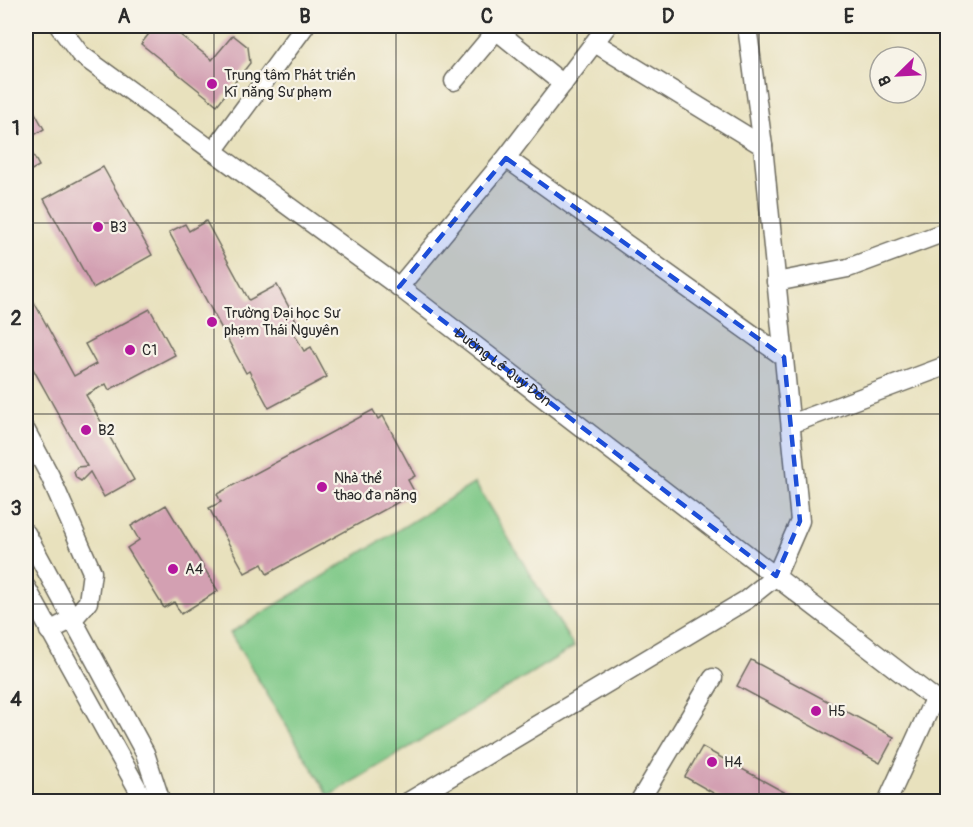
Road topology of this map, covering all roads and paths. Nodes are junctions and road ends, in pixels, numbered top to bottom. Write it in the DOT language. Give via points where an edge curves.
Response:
graph roads {
  1 [pos="59,26"];
  2 [pos="305,26"];
  3 [pos="607,26"];
  4 [pos="747,26"];
  5 [pos="498,28"];
  6 [pos="595,43"];
  7 [pos="454,81"];
  8 [pos="563,84"];
  9 [pos="763,146"];
  10 [pos="213,151"];
  11 [pos="506,158"];
  12 [pos="948,231"];
  13 [pos="776,282"];
  14 [pos="399,287"];
  15 [pos="784,357"];
  16 [pos="948,365"];
  17 [pos="791,424"];
  18 [pos="26,431"];
  19 [pos="26,533"];
  20 [pos="776,576"];
  21 [pos="26,588"];
  22 [pos="73,619"];
  23 [pos="49,631"];
  24 [pos="713,678"];
  25 [pos="941,704"];
  26 [pos="150,799"];
  27 [pos="408,801"];
  28 [pos="639,801"];
  29 [pos="887,801"];
  1 -- 10 [label="street, Đường Lê Quý Đôn" via="80,54"];
  2 -- 10 [label="street"];
  3 -- 6 [label="street"];
  4 -- 9 [label="street"];
  5 -- 7 [label="street"];
  5 -- 8 [label="street"];
  6 -- 8 [label="street"];
  6 -- 9 [label="street"];
  8 -- 11 [label="street"];
  9 -- 13 [label="street"];
  10 -- 14 [label="street, Đường Lê Quý Đôn"];
  11 -- 14 [label="street"];
  11 -- 15 [label="street"];
  12 -- 13 [label="street" via="848,268"];
  13 -- 15 [label="street"];
  14 -- 20 [label="street, Đường Lê Quý Đôn"];
  15 -- 17 [label="street"];
  16 -- 17 [label="street"];
  17 -- 20 [label="street" via="800,521"];
  18 -- 22 [label="street" via="92,572 88,602"];
  19 -- 22 [label="street"];
  20 -- 25 [label="street, Đường Lê Quý Đôn"];
  20 -- 27 [label="street" via="710,623"];
  21 -- 23 [label="street"];
  22 -- 23 [label="street"];
  22 -- 26 [label="street" via="145,753"];
  23 -- 26 [label="street"];
  24 -- 28 [label="street"];
  25 -- 29 [label="street"];
}
